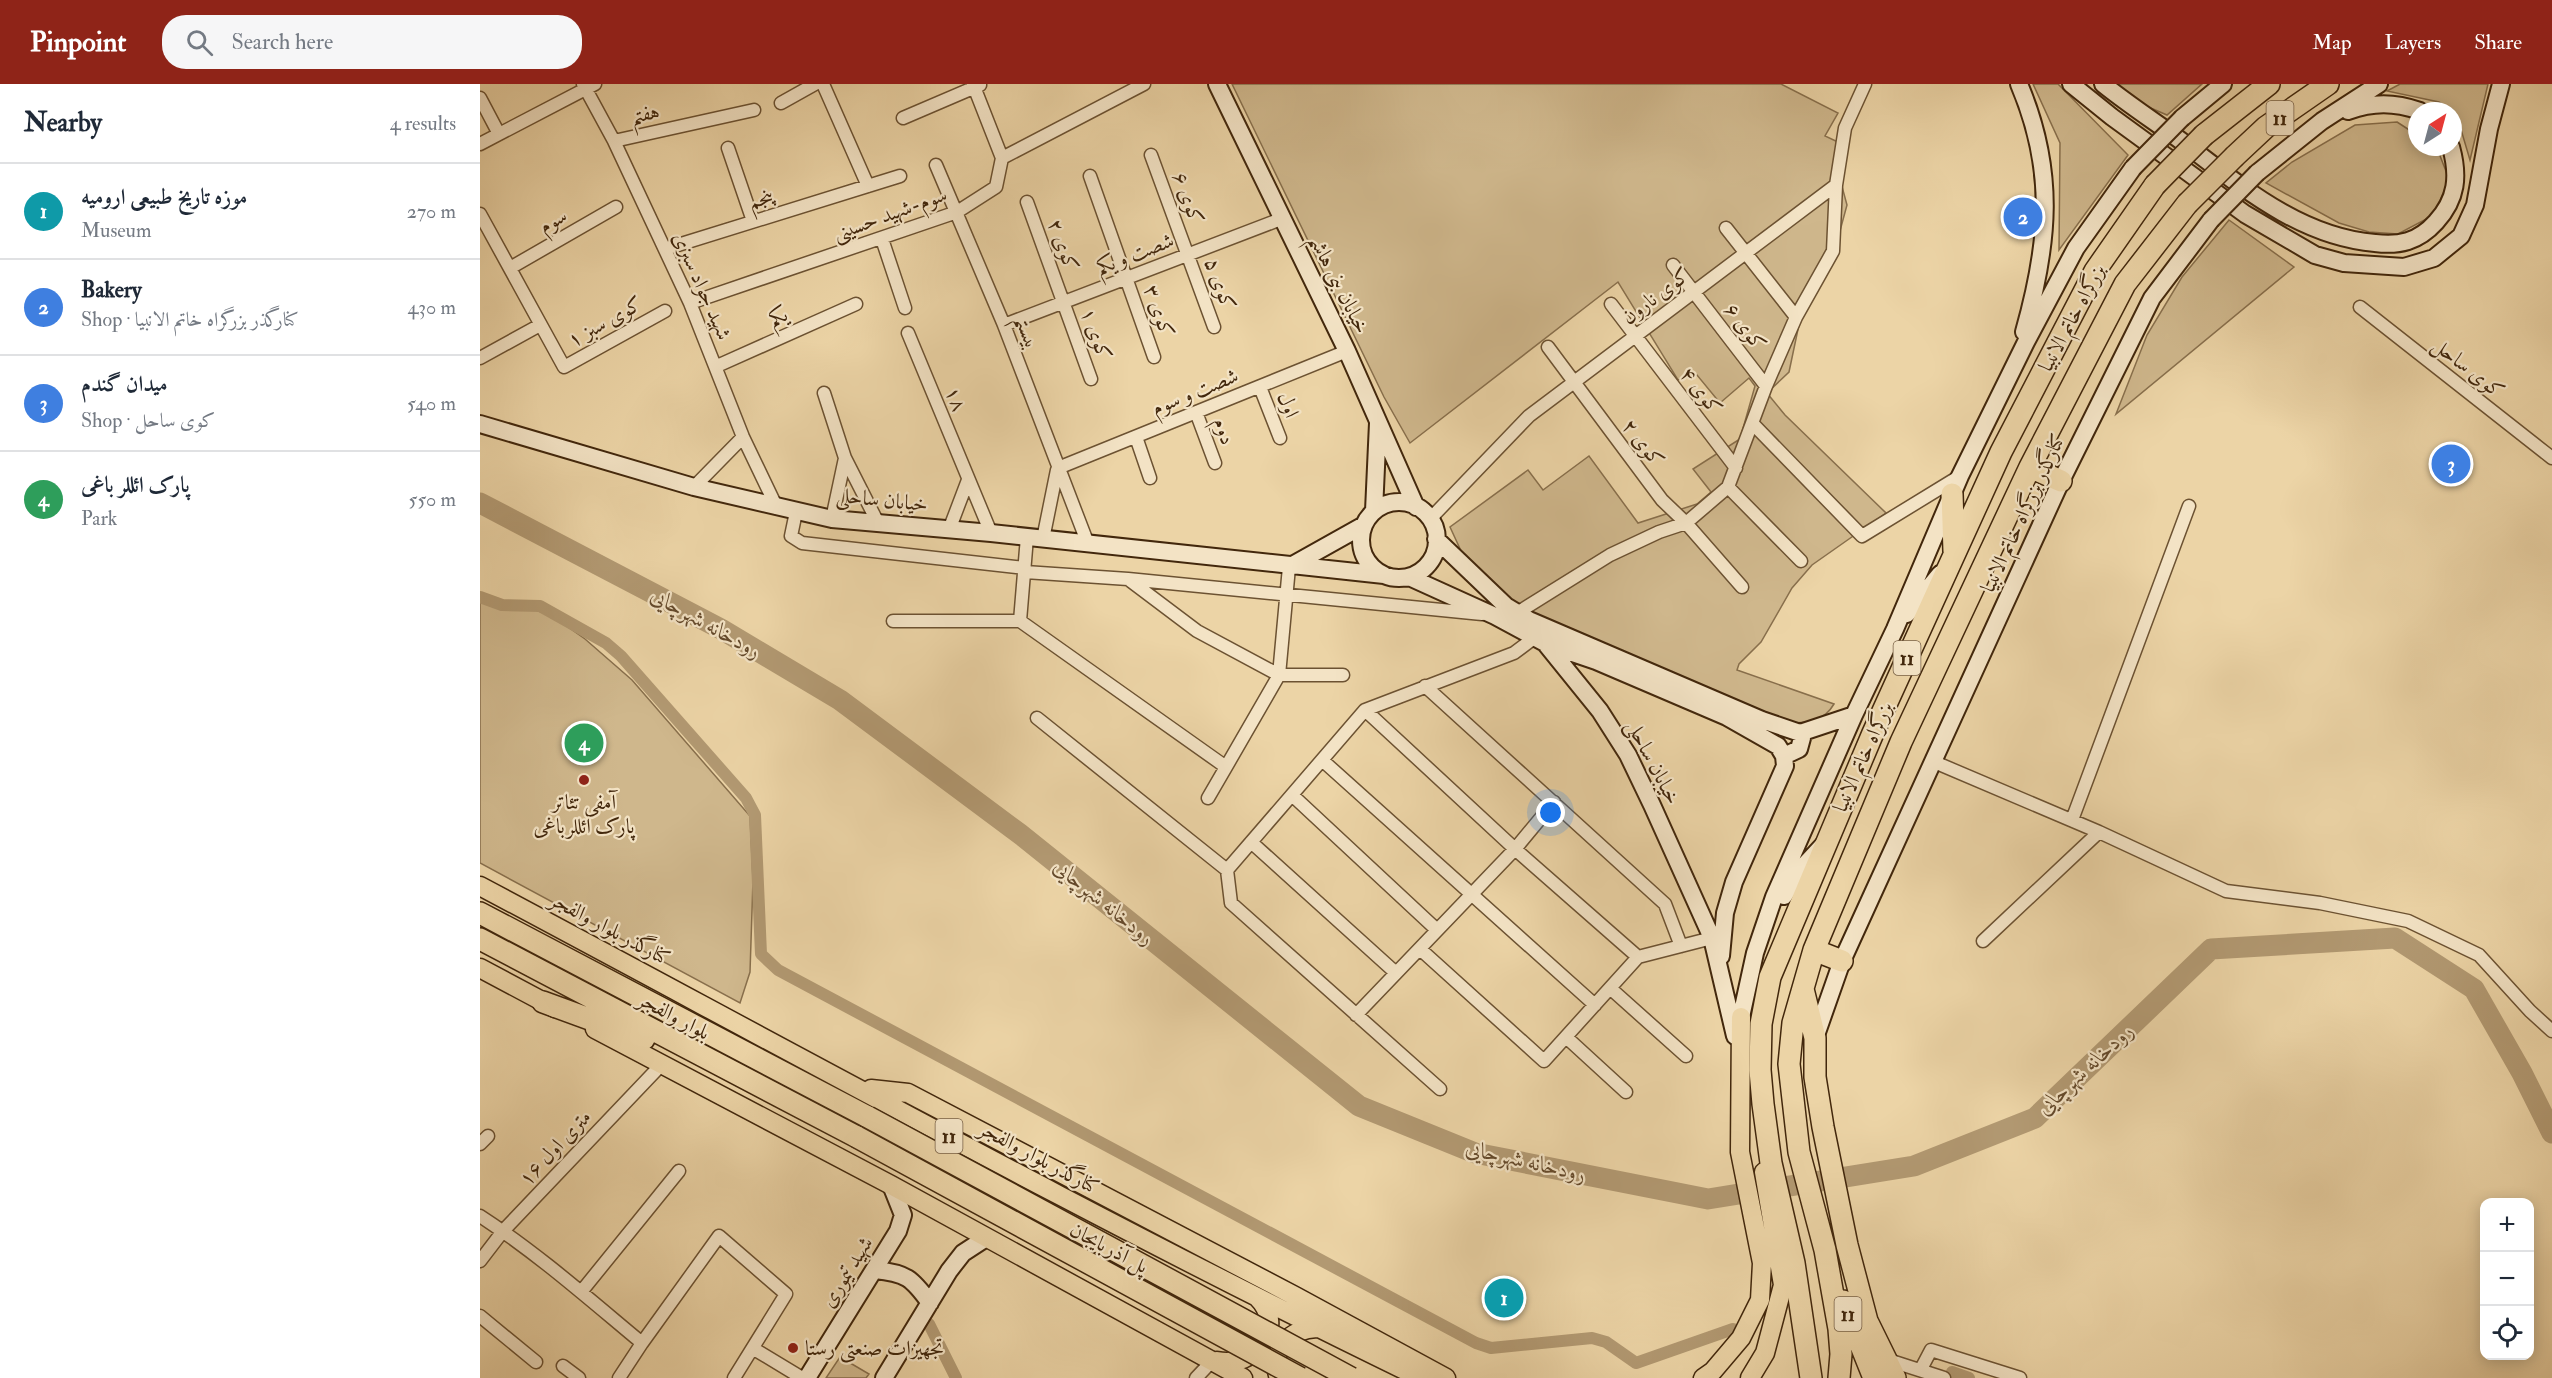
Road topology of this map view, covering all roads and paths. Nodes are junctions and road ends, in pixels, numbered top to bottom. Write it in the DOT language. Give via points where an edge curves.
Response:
graph roads {
  1 [pos="815,84"];
  2 [pos="823,84"];
  3 [pos="1144,84"];
  4 [pos="1217,84"];
  5 [pos="1865,84"];
  6 [pos="2019,84"];
  7 [pos="2072,84"];
  8 [pos="2103,84"];
  9 [pos="2223,84"];
  10 [pos="2269,84"];
  11 [pos="2328,84"];
  12 [pos="2379,84"];
  13 [pos="2501,84"];
  14 [pos="588,85"];
  15 [pos="976,85"];
  16 [pos="480,98"];
  17 [pos="780,103"];
  18 [pos="2408,107"];
  19 [pos="754,110"];
  20 [pos="903,117"];
  21 [pos="2322,121"];
  22 [pos="499,134"];
  23 [pos="614,141"];
  24 [pos="480,144"];
  25 [pos="728,148"];
  26 [pos="1151,154"];
  27 [pos="2453,156"];
  28 [pos="1002,158"];
  29 [pos="936,165"];
  30 [pos="900,176"];
  31 [pos="1090,176"];
  32 [pos="1836,185"];
  33 [pos="868,186"];
  34 [pos="1027,202"];
  35 [pos="616,207"];
  36 [pos="957,212"];
  37 [pos="480,214"];
  38 [pos="1281,219"];
  39 [pos="753,221"];
  40 [pos="1726,228"];
  41 [pos="882,239"];
  42 [pos="665,249"];
  43 [pos="1746,253"];
  44 [pos="1188,255"];
  45 [pos="1673,265"];
  46 [pos="510,268"];
  47 [pos="1126,278"];
  48 [pos="1694,292"];
  49 [pos="1064,302"];
  50 [pos="690,303"];
  51 [pos="856,304"];
  52 [pos="1611,304"];
  53 [pos="2360,307"];
  54 [pos="905,308"];
  55 [pos="665,311"];
  56 [pos="1796,317"];
  57 [pos="1004,325"];
  58 [pos="540,326"];
  59 [pos="1214,327"];
  60 [pos="908,333"];
  61 [pos="1635,337"];
  62 [pos="1548,347"];
  63 [pos="1347,351"];
  64 [pos="1154,357"];
  65 [pos="480,358"];
  66 [pos="717,366"];
  67 [pos="2012,373"];
  68 [pos="1091,379"];
  69 [pos="1574,382"];
  70 [pos="1766,386"];
  71 [pos="1260,387"];
  72 [pos="824,393"];
  73 [pos="1196,412"];
  74 [pos="1379,419"];
  75 [pos="480,424"];
  76 [pos="1753,424"];
  77 [pos="743,437"];
  78 [pos="1136,437"];
  79 [pos="1280,438"];
  80 [pos="845,458"];
  81 [pos="2552,458"];
  82 [pos="1215,463"];
  83 [pos="2030,467"];
  84 [pos="1058,468"];
  85 [pos="1736,468"];
  86 [pos="1150,478"];
  87 [pos="968,480"];
  88 [pos="2061,481"];
  89 [pos="1956,485"];
  90 [pos="694,487"];
  91 [pos="1728,487"];
  92 [pos="2188,506"];
  93 [pos="1416,507"];
  94 [pos="777,508"];
  95 [pos="796,512"];
  96 [pos="1374,512"];
  97 [pos="832,519"];
  98 [pos="1430,519"];
  99 [pos="878,523"];
  100 [pos="1686,523"];
  101 [pos="1364,525"];
  102 [pos="949,530"];
  103 [pos="991,533"];
  104 [pos="1035,538"];
  105 [pos="1436,539"];
  106 [pos="1088,544"];
  107 [pos="1953,557"];
  108 [pos="1801,561"];
  109 [pos="1289,567"];
  110 [pos="1025,570"];
  111 [pos="1384,575"];
  112 [pos="1409,577"];
  113 [pos="1128,579"];
  114 [pos="1742,587"];
  115 [pos="1287,594"];
  116 [pos="1517,613"];
  117 [pos="1495,615"];
  118 [pos="893,621"];
  119 [pos="1020,621"];
  120 [pos="1895,629"];
  121 [pos="1542,636"];
  122 [pos="1596,661"];
  123 [pos="1279,675"];
  124 [pos="1343,675"];
  125 [pos="1425,686"];
  126 [pos="1582,689"];
  127 [pos="1365,710"];
  128 [pos="1854,715"];
  129 [pos="1037,718"];
  130 [pos="1800,733"];
  131 [pos="1784,756"];
  132 [pos="1322,760"];
  133 [pos="1932,760"];
  134 [pos="1226,767"];
  135 [pos="1292,795"];
  136 [pos="1208,798"];
  137 [pos="1554,802"];
  138 [pos="2072,820"];
  139 [pos="2099,832"];
  140 [pos="1251,842"];
  141 [pos="1826,843"];
  142 [pos="1515,849"];
  143 [pos="1227,870"];
  144 [pos="480,886"];
  145 [pos="1472,894"];
  146 [pos="480,913"];
  147 [pos="1437,930"];
  148 [pos="1712,938"];
  149 [pos="480,939"];
  150 [pos="1983,941"];
  151 [pos="1681,946"];
  152 [pos="1420,949"];
  153 [pos="1814,950"];
  154 [pos="1755,953"];
  155 [pos="1638,957"];
  156 [pos="1842,961"];
  157 [pos="480,968"];
  158 [pos="1720,971"];
  159 [pos="1396,973"];
  160 [pos="1802,986"];
  161 [pos="1610,988"];
  162 [pos="543,1002"];
  163 [pos="648,1003"];
  164 [pos="1595,1005"];
  165 [pos="1356,1015"];
  166 [pos="1741,1017"];
  167 [pos="2552,1031"];
  168 [pos="1566,1037"];
  169 [pos="1815,1038"];
  170 [pos="798,1055"];
  171 [pos="1686,1056"];
  172 [pos="1741,1059"];
  173 [pos="662,1064"];
  174 [pos="715,1064"];
  175 [pos="1761,1078"];
  176 [pos="861,1088"];
  177 [pos="1440,1089"];
  178 [pos="1626,1092"];
  179 [pos="868,1118"];
  180 [pos="857,1137"];
  181 [pos="1763,1149"];
  182 [pos="679,1171"];
  183 [pos="891,1185"];
  184 [pos="480,1216"];
  185 [pos="503,1231"];
  186 [pos="986,1238"];
  187 [pos="1825,1250"];
  188 [pos="480,1261"];
  189 [pos="1762,1269"];
  190 [pos="1786,1269"];
  191 [pos="875,1270"];
  192 [pos="581,1292"];
  193 [pos="1254,1295"];
  194 [pos="930,1303"];
  195 [pos="480,1316"];
  196 [pos="1202,1326"];
  197 [pos="1317,1328"];
  198 [pos="642,1343"];
  199 [pos="754,1349"];
  200 [pos="1884,1359"];
  201 [pos="1213,1360"];
  202 [pos="536,1362"];
  203 [pos="563,1366"];
  204 [pos="1921,1369"];
  205 [pos="579,1378"];
  206 [pos="619,1378"];
  207 [pos="734,1378"];
  208 [pos="802,1378"];
  209 [pos="807,1378"];
  210 [pos="884,1378"];
  211 [pos="1196,1378"];
  212 [pos="1243,1378"];
  213 [pos="1277,1378"];
  214 [pos="1300,1378"];
  215 [pos="1351,1378"];
  216 [pos="1421,1378"];
  217 [pos="1446,1378"];
  218 [pos="1703,1378"];
  219 [pos="1750,1378"];
  220 [pos="1811,1378"];
  221 [pos="1839,1378"];
  222 [pos="1874,1378"];
  223 [pos="1895,1378"];
  224 [pos="1944,1378"];
  225 [pos="2019,1378"];
  1 -- 17 [label="street"];
  2 -- 33 [label="street"];
  3 -- 28 [label="street"];
  4 -- 38 [label="main road, خیابان بنی هاشم"];
  5 -- 32 [label="street" via="1845,128"];
  6 -- 67 [label="main road" via="2038,136 2045,204 2036,288"];
  7 -- 13 [label="main road" via="2245,214 2315,255 2344,264 2404,267 2434,258 2461,236 2475,205"];
  8 -- 27 [label="main road" via="2259,199 2311,228 2350,242 2397,245 2427,232 2446,211 2456,187"];
  9 -- 67 [label="main road, bridge" via="2182,118 2133,168 2076,248"];
  10 -- 107 [label="highway, بزرگراه خاتم الانبیا / 11, bridge" via="2204,135 2155,185 2094,271"];
  11 -- 83 [label="highway, بزرگراه خاتم الانبیا / 11, bridge" via="2266,127 2187,204 2125,284"];
  12 -- 21 [label="main road, کنارگذر بزرگراه خاتم الانبیا"];
  14 -- 22 [label="street"];
  14 -- 23 [label="street, شهید جواد سبزی"];
  15 -- 20 [label="street"];
  15 -- 28 [label="street"];
  16 -- 22 [label="street"];
  18 -- 21 [label="main road" via="2369,104"];
  19 -- 23 [label="street, هفتم"];
  21 -- 88 [label="main road, کنارگذر بزرگراه خاتم الانبیا, bridge" via="2257,173 2211,220 2152,298"];
  22 -- 24 [label="street"];
  23 -- 42 [label="street, شهید جواد سبزی"];
  25 -- 39 [label="street"];
  26 -- 44 [label="street, کوی ۶"];
  28 -- 36 [label="street, سوم-شهید حسینی" via="996,187"];
  29 -- 36 [label="street, بیستم"];
  30 -- 33 [label="street, پنجم"];
  31 -- 47 [label="street"];
  32 -- 43 [label="street, کوی نارون"];
  32 -- 56 [label="street" via="1833,251"];
  33 -- 39 [label="street, پنجم"];
  34 -- 49 [label="street, کوی ۲"];
  35 -- 46 [label="street, سوم"];
  36 -- 41 [label="street, سوم-شهید حسینی"];
  36 -- 57 [label="street, بیستم"];
  37 -- 46 [label="street"];
  38 -- 44 [label="street, شصت و یکم"];
  38 -- 63 [label="main road, خیابان بنی هاشم"];
  39 -- 42 [label="street, پنجم"];
  40 -- 43 [label="street"];
  41 -- 50 [label="street, سوم-شهید حسینی"];
  41 -- 54 [label="street"];
  42 -- 50 [label="street, شهید جواد سبزی"];
  43 -- 48 [label="street, کوی نارون"];
  43 -- 56 [label="street"];
  44 -- 47 [label="street, شصت و یکم"];
  44 -- 59 [label="street, کوی ۵"];
  45 -- 48 [label="street"];
  46 -- 58 [label="street"];
  47 -- 49 [label="street, شصت و یکم"];
  47 -- 64 [label="street, کوی ۳"];
  48 -- 61 [label="street, کوی نارون"];
  48 -- 70 [label="street, کوی ۶"];
  49 -- 57 [label="street, شصت و یکم"];
  49 -- 68 [label="street, کوی ۱"];
  50 -- 66 [label="street, شهید جواد سبزی"];
  51 -- 66 [label="street, یکم"];
  52 -- 61 [label="street"];
  53 -- 81 [label="street, کوی ساحل"];
  55 -- 58 [label="street, کوی سبز ۱" via="564,367"];
  56 -- 70 [label="street"];
  57 -- 84 [label="street, بیستم"];
  58 -- 65 [label="street"];
  60 -- 87 [label="street, ۱۸"];
  61 -- 69 [label="street, کوی نارون"];
  61 -- 85 [label="street, کوی ۴"];
  62 -- 69 [label="street"];
  63 -- 71 [label="street, شصت و سوم"];
  63 -- 74 [label="main road, خیابان بنی هاشم"];
  66 -- 77 [label="street, شهید جواد سبزی"];
  67 -- 89 [label="main road"];
  69 -- 98 [label="street, کوی نارون" via="1529,416"];
  69 -- 100 [label="street, کوی ۲" via="1662,500"];
  70 -- 76 [label="street"];
  71 -- 73 [label="street, شصت و سوم"];
  71 -- 79 [label="street, اول"];
  72 -- 80 [label="street"];
  73 -- 78 [label="street, شصت و سوم"];
  73 -- 82 [label="street, دوم"];
  74 -- 93 [label="main road, خیابان بنی هاشم"];
  74 -- 96 [label="main road"];
  75 -- 90 [label="main road, خیابان ساحلی"];
  76 -- 85 [label="street"];
  76 -- 89 [label="street" via="1862,536"];
  77 -- 90 [label="street"];
  77 -- 94 [label="street, شهید جواد سبزی"];
  78 -- 84 [label="street, شصت و سوم"];
  78 -- 86 [label="street"];
  80 -- 97 [label="street"];
  80 -- 99 [label="street"];
  83 -- 88 [label="highway"];
  83 -- 153 [label="highway, بزرگراه خاتم الانبیا / 11" via="1901,742"];
  84 -- 104 [label="street"];
  84 -- 106 [label="street, بیستم"];
  85 -- 91 [label="street"];
  87 -- 102 [label="street"];
  87 -- 103 [label="street, ۱۸"];
  88 -- 133 [label="main road, کنارگذر بزرگراه خاتم الانبیا"];
  89 -- 107 [label="highway"];
  89 -- 120 [label="main road"];
  90 -- 94 [label="main road, خیابان ساحلی"];
  91 -- 100 [label="street"];
  91 -- 108 [label="street"];
  92 -- 138 [label="street"];
  93 -- 96 [label="main road" via="1394,503"];
  93 -- 98 [label="main road"];
  94 -- 95 [label="main road, خیابان ساحلی"];
  95 -- 97 [label="main road, خیابان ساحلی"];
  95 -- 110 [label="street" via="791,536 802,543"];
  96 -- 101 [label="main road"];
  97 -- 99 [label="main road, خیابان ساحلی"];
  98 -- 105 [label="main road"];
  99 -- 102 [label="main road, خیابان ساحلی"];
  100 -- 114 [label="street, کوی ۲"];
  100 -- 116 [label="street" via="1610,555"];
  101 -- 109 [label="main road"];
  101 -- 111 [label="main road" via="1364,554"];
  102 -- 103 [label="main road, خیابان ساحلی"];
  103 -- 104 [label="main road, خیابان ساحلی"];
  104 -- 106 [label="main road, خیابان ساحلی"];
  104 -- 110 [label="street"];
  105 -- 112 [label="main road" via="1426,567"];
  105 -- 116 [label="main road, خیابان ساحلی"];
  106 -- 109 [label="main road, خیابان ساحلی"];
  107 -- 120 [label="main road"];
  107 -- 141 [label="highway, بزرگراه خاتم الانبیا / 11"];
  109 -- 111 [label="main road, خیابان ساحلی"];
  109 -- 115 [label="street"];
  110 -- 113 [label="street"];
  110 -- 119 [label="street"];
  111 -- 112 [label="main road"];
  112 -- 117 [label="main road, خیابان ساحلی"];
  113 -- 115 [label="street"];
  113 -- 123 [label="street" via="1197,631"];
  115 -- 117 [label="street"];
  115 -- 123 [label="street"];
  116 -- 121 [label="main road, خیابان ساحلی"];
  117 -- 121 [label="main road, خیابان ساحلی"];
  118 -- 119 [label="street"];
  119 -- 134 [label="street"];
  120 -- 128 [label="main road"];
  121 -- 122 [label="main road"];
  121 -- 125 [label="street" via="1514,653"];
  121 -- 126 [label="main road, خیابان ساحلی"];
  121 -- 130 [label="main road"];
  122 -- 126 [label="main road" via="1587,666"];
  122 -- 131 [label="main road" via="1726,717 1778,746"];
  123 -- 124 [label="street"];
  123 -- 134 [label="street"];
  125 -- 127 [label="street"];
  125 -- 137 [label="street"];
  126 -- 148 [label="main road, خیابان ساحلی" via="1628,755"];
  127 -- 132 [label="street"];
  127 -- 142 [label="street"];
  128 -- 130 [label="main road"];
  128 -- 154 [label="main road" via="1774,897"];
  129 -- 143 [label="street"];
  130 -- 131 [label="main road" via="1799,749"];
  131 -- 158 [label="main road" via="1785,766 1734,882 1725,913"];
  132 -- 135 [label="street"];
  132 -- 145 [label="street"];
  133 -- 138 [label="street"];
  133 -- 156 [label="main road, کنارگذر بزرگراه خاتم الانبیا"];
  134 -- 136 [label="street"];
  135 -- 140 [label="street"];
  135 -- 147 [label="street"];
  137 -- 142 [label="street"];
  137 -- 151 [label="street" via="1665,904"];
  138 -- 139 [label="street"];
  139 -- 150 [label="street"];
  139 -- 167 [label="street" via="2226,891 2320,903 2408,921 2479,955"];
  140 -- 143 [label="street"];
  140 -- 159 [label="street"];
  141 -- 154 [label="main road" via="1800,870"];
  141 -- 175 [label="highway, بزرگراه خاتم الانبیا / 11" via="1770,976 1761,1024"];
  142 -- 145 [label="street"];
  142 -- 155 [label="street"];
  143 -- 165 [label="street" via="1231,903"];
  144 -- 170 [label="main road, کنارگذر بلوار والفجر / 11"];
  145 -- 147 [label="street"];
  145 -- 164 [label="street"];
  146 -- 163 [label="highway, بلوار والفجر"];
  147 -- 152 [label="street"];
  148 -- 151 [label="street"];
  148 -- 158 [label="main road, خیابان ساحلی"];
  149 -- 174 [label="highway, بلوار والفجر"];
  151 -- 155 [label="street"];
  152 -- 159 [label="street"];
  152 -- 168 [label="street" via="1544,1061"];
  153 -- 156 [label="highway"];
  153 -- 160 [label="highway, بزرگراه خاتم الانبیا / 11"];
  154 -- 166 [label="main road"];
  155 -- 161 [label="street"];
  156 -- 169 [label="main road, کنارگذر بزرگراه خاتم الانبیا"];
  157 -- 162 [label="main road"];
  158 -- 172 [label="main road, خیابان ساحلی"];
  159 -- 165 [label="street"];
  160 -- 169 [label="highway, 11"];
  160 -- 187 [label="highway, بزرگراه خاتم الانبیا / 11" via="1789,1064 1799,1152"];
  161 -- 164 [label="street"];
  161 -- 171 [label="street"];
  162 -- 173 [label="main road"];
  162 -- 174 [label="highway"];
  163 -- 170 [label="main road"];
  163 -- 179 [label="highway, بلوار والفجر"];
  164 -- 168 [label="street"];
  165 -- 177 [label="street"];
  166 -- 172 [label="main road"];
  168 -- 178 [label="street"];
  169 -- 200 [label="highway, 11" via="1815,1077 1848,1245 1868,1322"];
  170 -- 176 [label="main road, کنارگذر بلوار والفجر / 11"];
  172 -- 189 [label="main road" via="1740,1152"];
  173 -- 183 [label="main road"];
  173 -- 185 [label="street, ۱۶ متری اول"];
  174 -- 180 [label="highway, بلوار والفجر"];
  175 -- 181 [label="highway, بزرگراه خاتم الانبیا / 11"];
  175 -- 181 [label="main road" via="1756,1109"];
  176 -- 193 [label="main road, کنارگذر بلوار والفجر / 11"];
  176 -- 217 [label="main road" via="908,1093"];
  179 -- 215 [label="highway, پل آذربایجان, bridge"];
  180 -- 196 [label="highway, پل آذربایجان, bridge"];
  181 -- 189 [label="main road" via="1748,1146 1747,1158 1765,1241"];
  181 -- 190 [label="highway, 11"];
  182 -- 192 [label="street"];
  183 -- 186 [label="main road"];
  183 -- 191 [label="main road, شهید تیموری" via="903,1215"];
  184 -- 185 [label="street"];
  185 -- 188 [label="street, ۱۶ متری اول"];
  185 -- 192 [label="street"];
  186 -- 194 [label="main road" via="963,1253"];
  186 -- 201 [label="main road"];
  187 -- 221 [label="highway" via="1839,1329"];
  187 -- 222 [label="highway, 11"];
  189 -- 218 [label="main road" via="1760,1300 1751,1322 1713,1371"];
  190 -- 219 [label="main road" via="1765,1353"];
  190 -- 220 [label="highway, 11"];
  191 -- 194 [label="main road" via="898,1272 917,1285"];
  191 -- 209 [label="main road, شهید تیموری"];
  192 -- 198 [label="street"];
  193 -- 197 [label="main road, کنارگذر بلوار والفجر / 11"];
  193 -- 201 [label="main road" via="1264,1304 1270,1318 1262,1345 1238,1362"];
  194 -- 210 [label="main road"];
  195 -- 202 [label="street"];
  196 -- 213 [label="highway, bridge"];
  196 -- 214 [label="highway, پل آذربایجان, bridge"];
  197 -- 213 [label="main road" via="1297,1331 1284,1341 1277,1355"];
  197 -- 216 [label="main road, کنارگذر بلوار والفجر / 11"];
  198 -- 199 [label="street" via="719,1236 786,1294"];
  198 -- 206 [label="street"];
  199 -- 207 [label="street"];
  199 -- 208 [label="street"];
  200 -- 204 [label="street"];
  200 -- 223 [label="highway, 11"];
  201 -- 211 [label="street"];
  201 -- 212 [label="main road"];
  203 -- 205 [label="street"];
  204 -- 224 [label="street"];
  204 -- 225 [label="street" via="1930,1350"];
}
